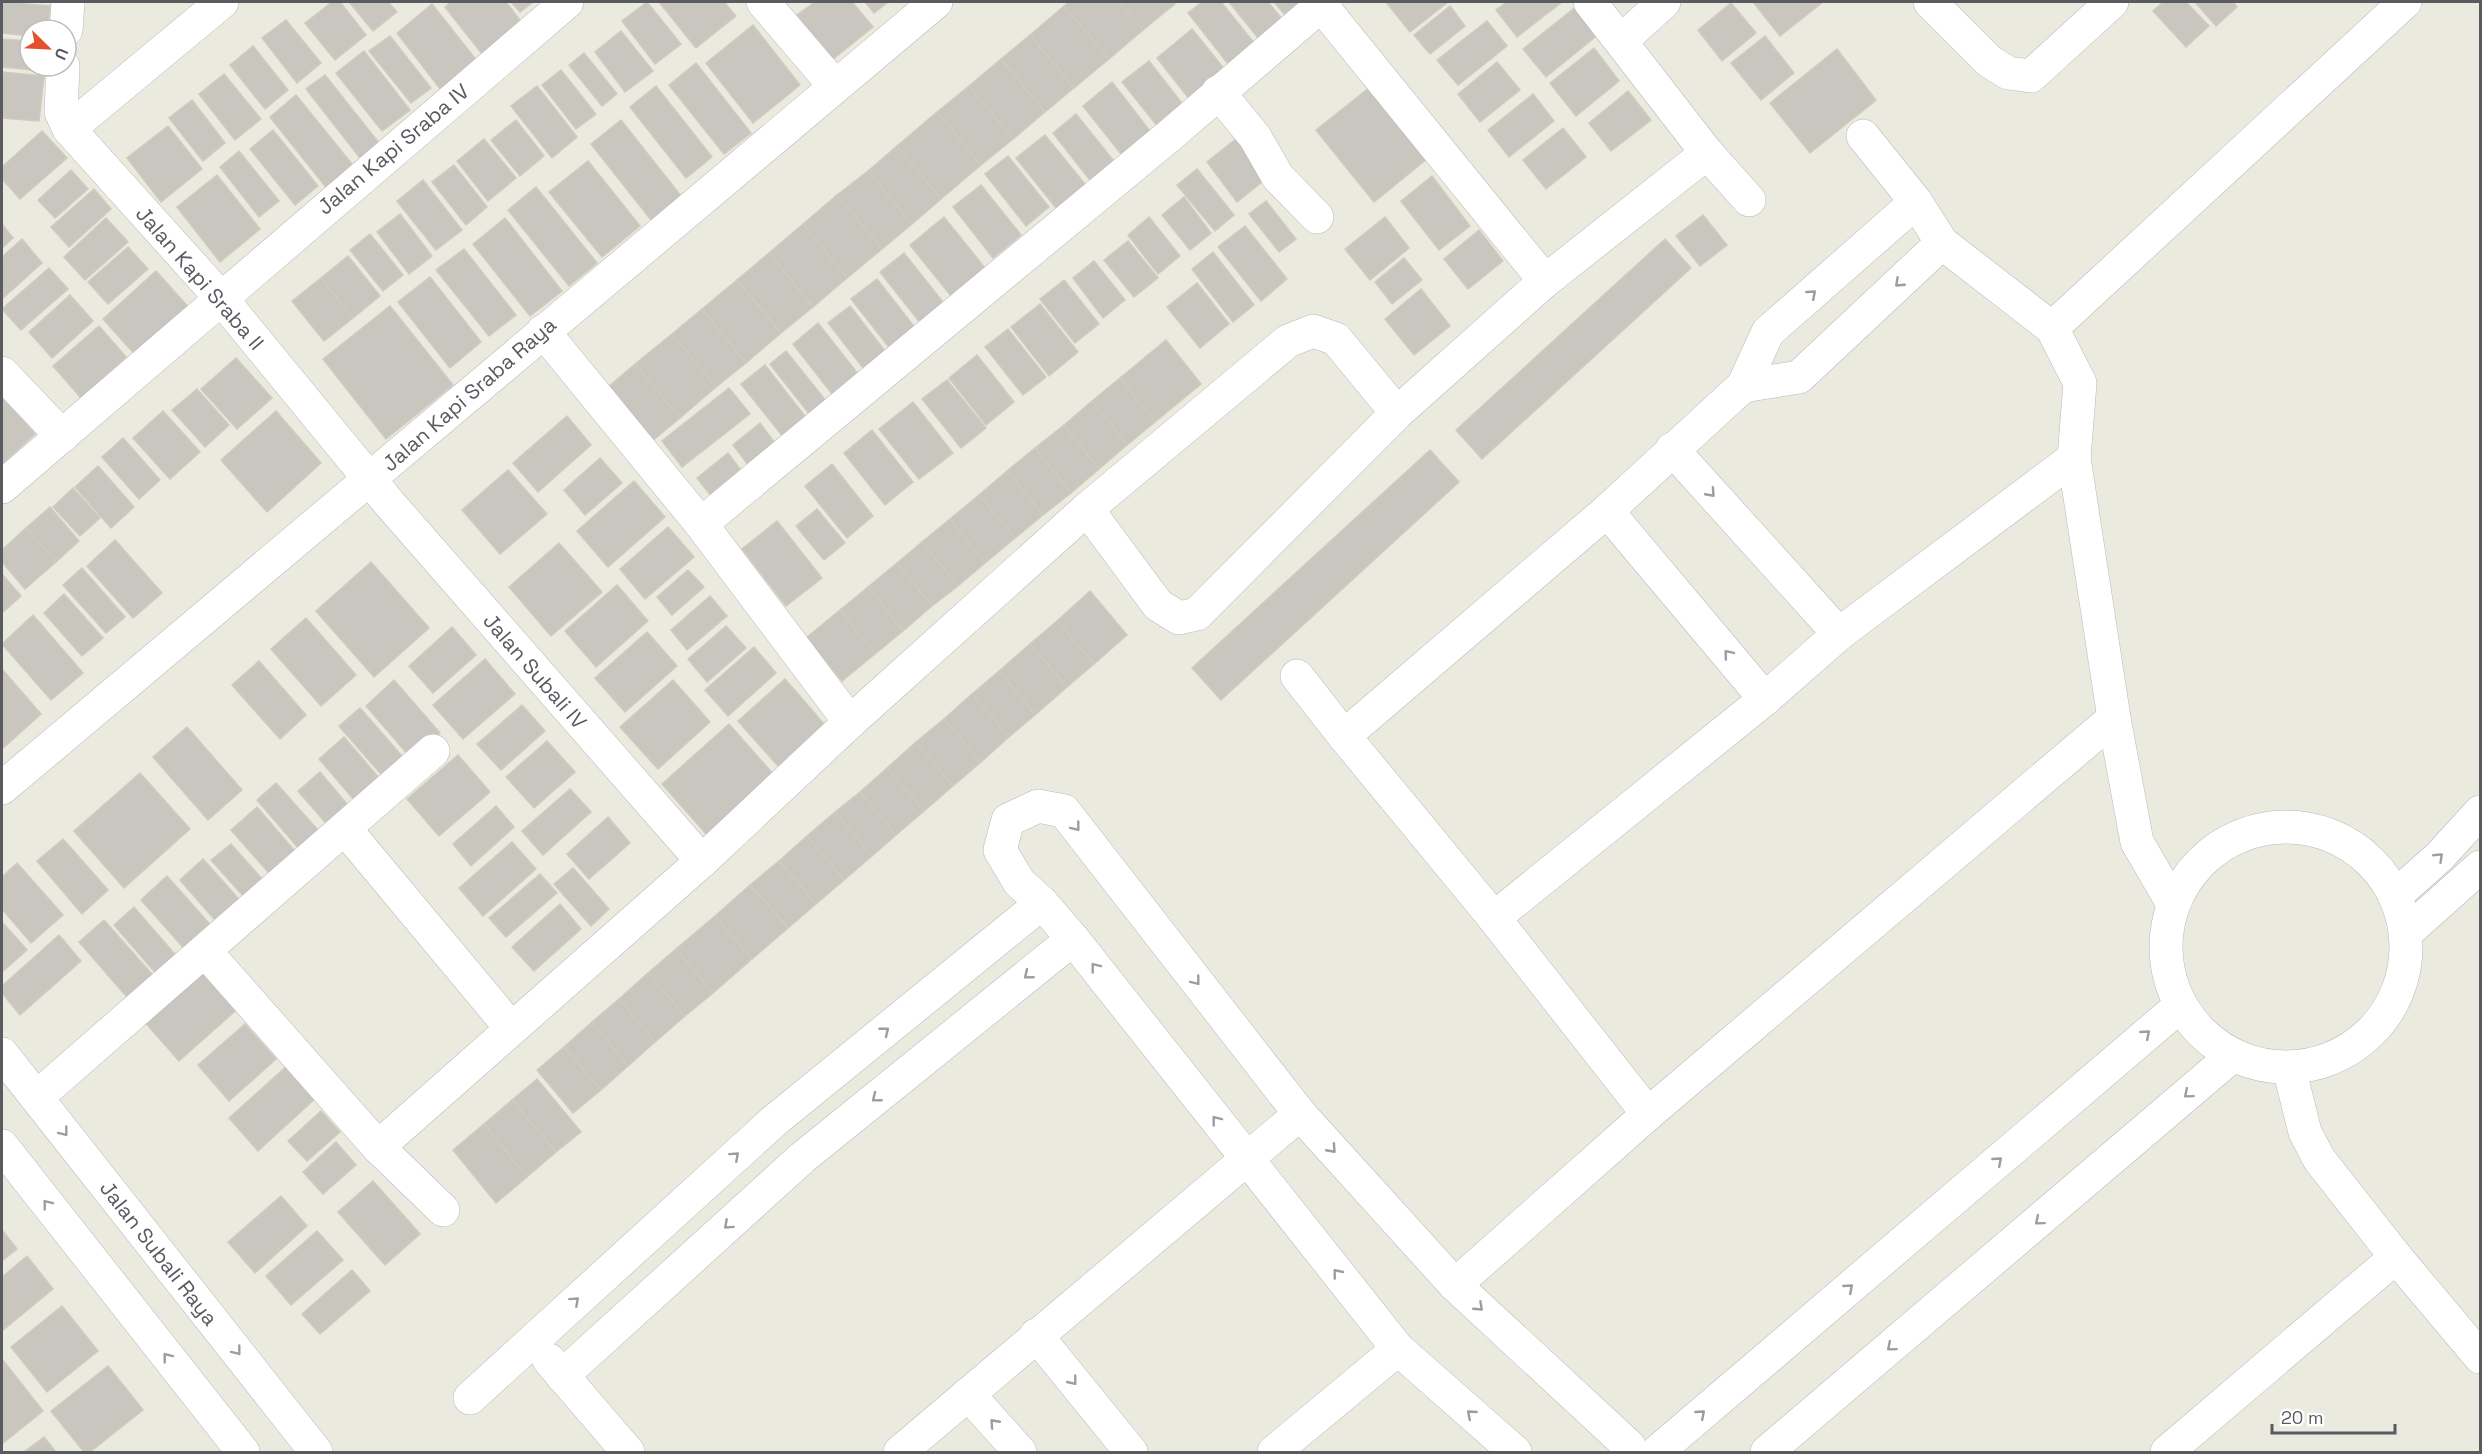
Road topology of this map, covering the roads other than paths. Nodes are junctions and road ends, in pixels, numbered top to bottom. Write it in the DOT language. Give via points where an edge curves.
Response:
graph roads {
  1 [pos="69,2"];
  2 [pos="222,2"];
  3 [pos="567,2"];
  4 [pos="763,2"];
  5 [pos="936,2"];
  6 [pos="1590,2"];
  7 [pos="1664,2"];
  8 [pos="2112,2"];
  9 [pos="2405,2"];
  10 [pos="1323,3"];
  11 [pos="1943,6"];
  12 [pos="67,18"];
  13 [pos="1621,41"];
  14 [pos="62,78"];
  15 [pos="834,86"];
  16 [pos="1218,92"];
  17 [pos="69,129"];
  18 [pos="1863,136"];
  19 [pos="1707,153"];
  20 [pos="1749,200"];
  21 [pos="1916,202"];
  22 [pos="1317,216"];
  23 [pos="1942,243"];
  24 [pos="1545,281"];
  25 [pos="220,297"];
  26 [pos="2052,328"];
  27 [pos="543,331"];
  28 [pos="2,373"];
  29 [pos="1743,386"];
  30 [pos="1397,413"];
  31 [pos="62,436"];
  32 [pos="1672,449"];
  33 [pos="2074,458"];
  34 [pos="369,480"];
  35 [pos="2,487"];
  36 [pos="1087,509"];
  37 [pos="1607,511"];
  38 [pos="700,524"];
  39 [pos="1839,634"];
  40 [pos="1297,676"];
  41 [pos="1765,699"];
  42 [pos="2114,718"];
  43 [pos="850,722"];
  44 [pos="1344,736"];
  45 [pos="433,751"];
  46 [pos="2,788"];
  47 [pos="2481,812"];
  48 [pos="346,830"];
  49 [pos="702,861"];
  50 [pos="2481,867"];
  51 [pos="2395,896"];
  52 [pos="1042,903"];
  53 [pos="2173,904"];
  54 [pos="1494,918"];
  55 [pos="2406,933"];
  56 [pos="1073,939"];
  57 [pos="205,951"];
  58 [pos="2180,1006"];
  59 [pos="511,1028"];
  60 [pos="2,1054"];
  61 [pos="2232,1056"];
  62 [pos="2289,1068"];
  63 [pos="37,1097"];
  64 [pos="1300,1114"];
  65 [pos="1648,1114"];
  66 [pos="774,1121"];
  67 [pos="2,1146"];
  68 [pos="378,1147"];
  69 [pos="802,1158"];
  70 [pos="1245,1158"];
  71 [pos="443,1210"];
  72 [pos="2396,1257"];
  73 [pos="1455,1285"];
  74 [pos="1036,1335"];
  75 [pos="532,1341"];
  76 [pos="1398,1349"];
  77 [pos="2481,1357"];
  78 [pos="562,1376"];
  79 [pos="968,1394"];
  80 [pos="470,1398"];
  81 [pos="1646,1450"];
  82 [pos="243,1452"];
  83 [pos="316,1452"];
  84 [pos="628,1452"];
  85 [pos="900,1452"];
  86 [pos="1020,1452"];
  87 [pos="1131,1452"];
  88 [pos="1274,1452"];
  89 [pos="1515,1452"];
  90 [pos="1597,1452"];
  91 [pos="1767,1452"];
  92 [pos="2167,1452"];
  1 -- 12 [label="street"];
  2 -- 17 [label="street"];
  3 -- 25 [label="street, Jalan Kapi Sraba IV"];
  4 -- 15 [label="street"];
  5 -- 15 [label="street, Jalan Kapi Sraba Raya"];
  6 -- 13 [label="street"];
  7 -- 13 [label="street"];
  8 -- 11 [label="street" via="2031,76 2008,73 1989,61"];
  9 -- 26 [label="street"];
  10 -- 16 [label="street"];
  10 -- 24 [label="street"];
  13 -- 19 [label="street"];
  14 -- 17 [label="street, Jalan Kapi Sraba II" via="61,112"];
  15 -- 27 [label="street, Jalan Kapi Sraba Raya"];
  16 -- 22 [label="street" via="1255,137 1278,177"];
  16 -- 38 [label="street"];
  17 -- 25 [label="street, Jalan Kapi Sraba II"];
  18 -- 21 [label="street"];
  19 -- 20 [label="street"];
  19 -- 24 [label="street"];
  21 -- 23 [label="street"];
  29 -- 21 [label="street, one-way" via="1768,332"];
  23 -- 26 [label="street"];
  23 -- 29 [label="street, one-way" via="1799,377"];
  24 -- 30 [label="street"];
  25 -- 31 [label="street, Jalan Kapi Sraba IV"];
  25 -- 34 [label="street, Jalan Kapi Sraba II"];
  26 -- 33 [label="street" via="2079,383"];
  27 -- 34 [label="street, Jalan Kapi Sraba Raya"];
  27 -- 38 [label="street"];
  28 -- 31 [label="street"];
  29 -- 32 [label="street"];
  30 -- 36 [label="street" via="1336,339 1313,331 1288,341"];
  30 -- 36 [label="street" via="1197,614 1179,618 1158,605"];
  31 -- 35 [label="street, Jalan Kapi Sraba IV"];
  32 -- 37 [label="street"];
  32 -- 39 [label="street, one-way"];
  33 -- 39 [label="street"];
  33 -- 42 [label="street"];
  34 -- 46 [label="street, Jalan Kapi Sraba Raya"];
  34 -- 49 [label="street, Jalan Subali IV"];
  36 -- 43 [label="street"];
  41 -- 37 [label="street, one-way"];
  37 -- 44 [label="street"];
  38 -- 43 [label="street"];
  39 -- 41 [label="street"];
  40 -- 44 [label="street"];
  41 -- 54 [label="street"];
  42 -- 53 [label="street" via="2137,842"];
  42 -- 65 [label="street"];
  43 -- 49 [label="street"];
  44 -- 54 [label="street"];
  45 -- 48 [label="street"];
  51 -- 47 [label="street, one-way"];
  48 -- 57 [label="street"];
  48 -- 59 [label="street"];
  49 -- 59 [label="street"];
  50 -- 55 [label="street"];
  51 -- 53 [label="street" via="2370,859 2337,837 2298,826 2257,829 2220,845 2191,873"];
  51 -- 55 [label="street"];
  52 -- 56 [label="street"];
  52 -- 64 [label="street, one-way" via="1019,882 1000,850 1008,820 1038,806 1064,811"];
  66 -- 52 [label="street, one-way"];
  53 -- 58 [label="street" via="2165,938 2168,973"];
  54 -- 65 [label="street"];
  55 -- 62 [label="street" via="2404,974 2389,1011 2362,1041 2328,1060"];
  56 -- 69 [label="street, one-way"];
  70 -- 56 [label="street, one-way"];
  57 -- 63 [label="street"];
  57 -- 68 [label="street"];
  58 -- 61 [label="street" via="2202,1035"];
  81 -- 58 [label="street, one-way"];
  59 -- 68 [label="street"];
  60 -- 63 [label="street, Jalan Subali Raya"];
  61 -- 62 [label="street" via="2260,1066"];
  61 -- 91 [label="street, one-way"];
  62 -- 72 [label="street" via="2305,1132 2319,1159"];
  63 -- 83 [label="street, Jalan Subali Raya, one-way"];
  64 -- 70 [label="street"];
  64 -- 73 [label="street, one-way"];
  65 -- 73 [label="street"];
  66 -- 69 [label="street"];
  75 -- 66 [label="street, one-way"];
  82 -- 67 [label="street, one-way"];
  68 -- 71 [label="street"];
  69 -- 78 [label="street, one-way"];
  70 -- 74 [label="street"];
  76 -- 70 [label="street, one-way"];
  72 -- 77 [label="street"];
  72 -- 92 [label="street"];
  73 -- 81 [label="street, one-way"];
  74 -- 79 [label="street"];
  74 -- 87 [label="street, one-way"];
  75 -- 78 [label="street"];
  75 -- 80 [label="street"];
  76 -- 88 [label="street"];
  89 -- 76 [label="street, one-way"];
  78 -- 84 [label="street"];
  79 -- 85 [label="street"];
  86 -- 79 [label="street, one-way"];
  81 -- 90 [label="street" via="1607,1448"];
}
